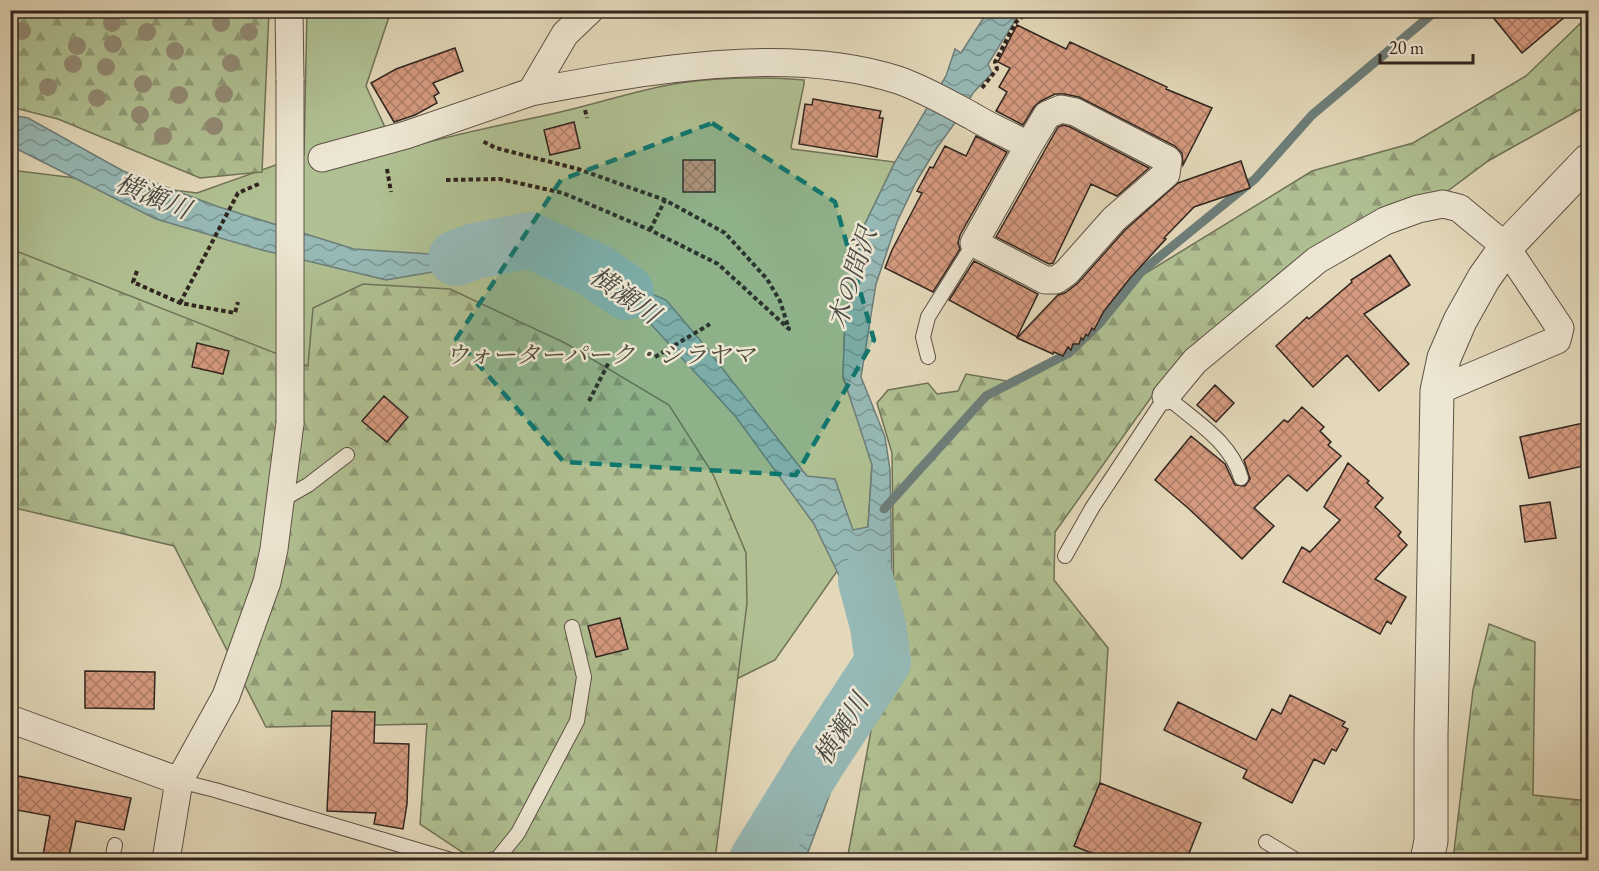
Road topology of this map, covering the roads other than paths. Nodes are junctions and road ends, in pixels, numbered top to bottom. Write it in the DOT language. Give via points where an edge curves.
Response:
graph roads {
  1 [pos="289,10"];
  2 [pos="591,10"];
  3 [pos="531,92"];
  4 [pos="1029,145"];
  5 [pos="322,158"];
  6 [pos="1588,161"];
  7 [pos="974,243"];
  8 [pos="1506,247"];
  9 [pos="928,357"];
  10 [pos="1437,391"];
  11 [pos="1166,396"];
  12 [pos="347,455"];
  13 [pos="1241,478"];
  14 [pos="279,502"];
  15 [pos="1065,556"];
  16 [pos="572,627"];
  17 [pos="10,719"];
  18 [pos="179,782"];
  19 [pos="1266,842"];
  20 [pos="115,845"];
  21 [pos="407,854"];
  22 [pos="112,861"];
  23 [pos="166,861"];
  24 [pos="451,861"];
  25 [pos="491,861"];
  26 [pos="1296,861"];
  27 [pos="1428,861"];
  1 -- 14 [label="street, bridge" via="290,423"];
  2 -- 3 [label="street" via="565,34"];
  3 -- 4 [label="street" via="699,66 791,62 846,67 898,80"];
  3 -- 5 [label="street" via="379,144"];
  4 -- 7 [label="street"];
  4 -- 7 [label="street" via="1047,115 1061,109 1075,112 1168,160 1166,174 1113,219 1056,280 1045,280"];
  6 -- 8 [label="street"];
  7 -- 9 [label="lane" via="928,317 923,337"];
  8 -- 10 [label="street" via="1461,321 1444,358"];
  8 -- 10 [label="street" via="1560,328 1557,340"];
  8 -- 11 [label="street" via="1459,208 1443,204 1418,208 1385,221 1317,260 1281,288 1195,361"];
  10 -- 27 [label="street"];
  11 -- 13 [label="lane" via="1221,443 1237,464"];
  11 -- 15 [label="lane"];
  12 -- 14 [label="lane"];
  14 -- 18 [label="street" via="274,549 256,618 226,696"];
  16 -- 25 [label="lane" via="584,677 577,721 518,833"];
  17 -- 18 [label="street"];
  18 -- 21 [label="lane" via="215,790"];
  18 -- 23 [label="street"];
  19 -- 26 [label="lane"];
  20 -- 22 [label="lane"];
  21 -- 24 [label="lane"];
}
